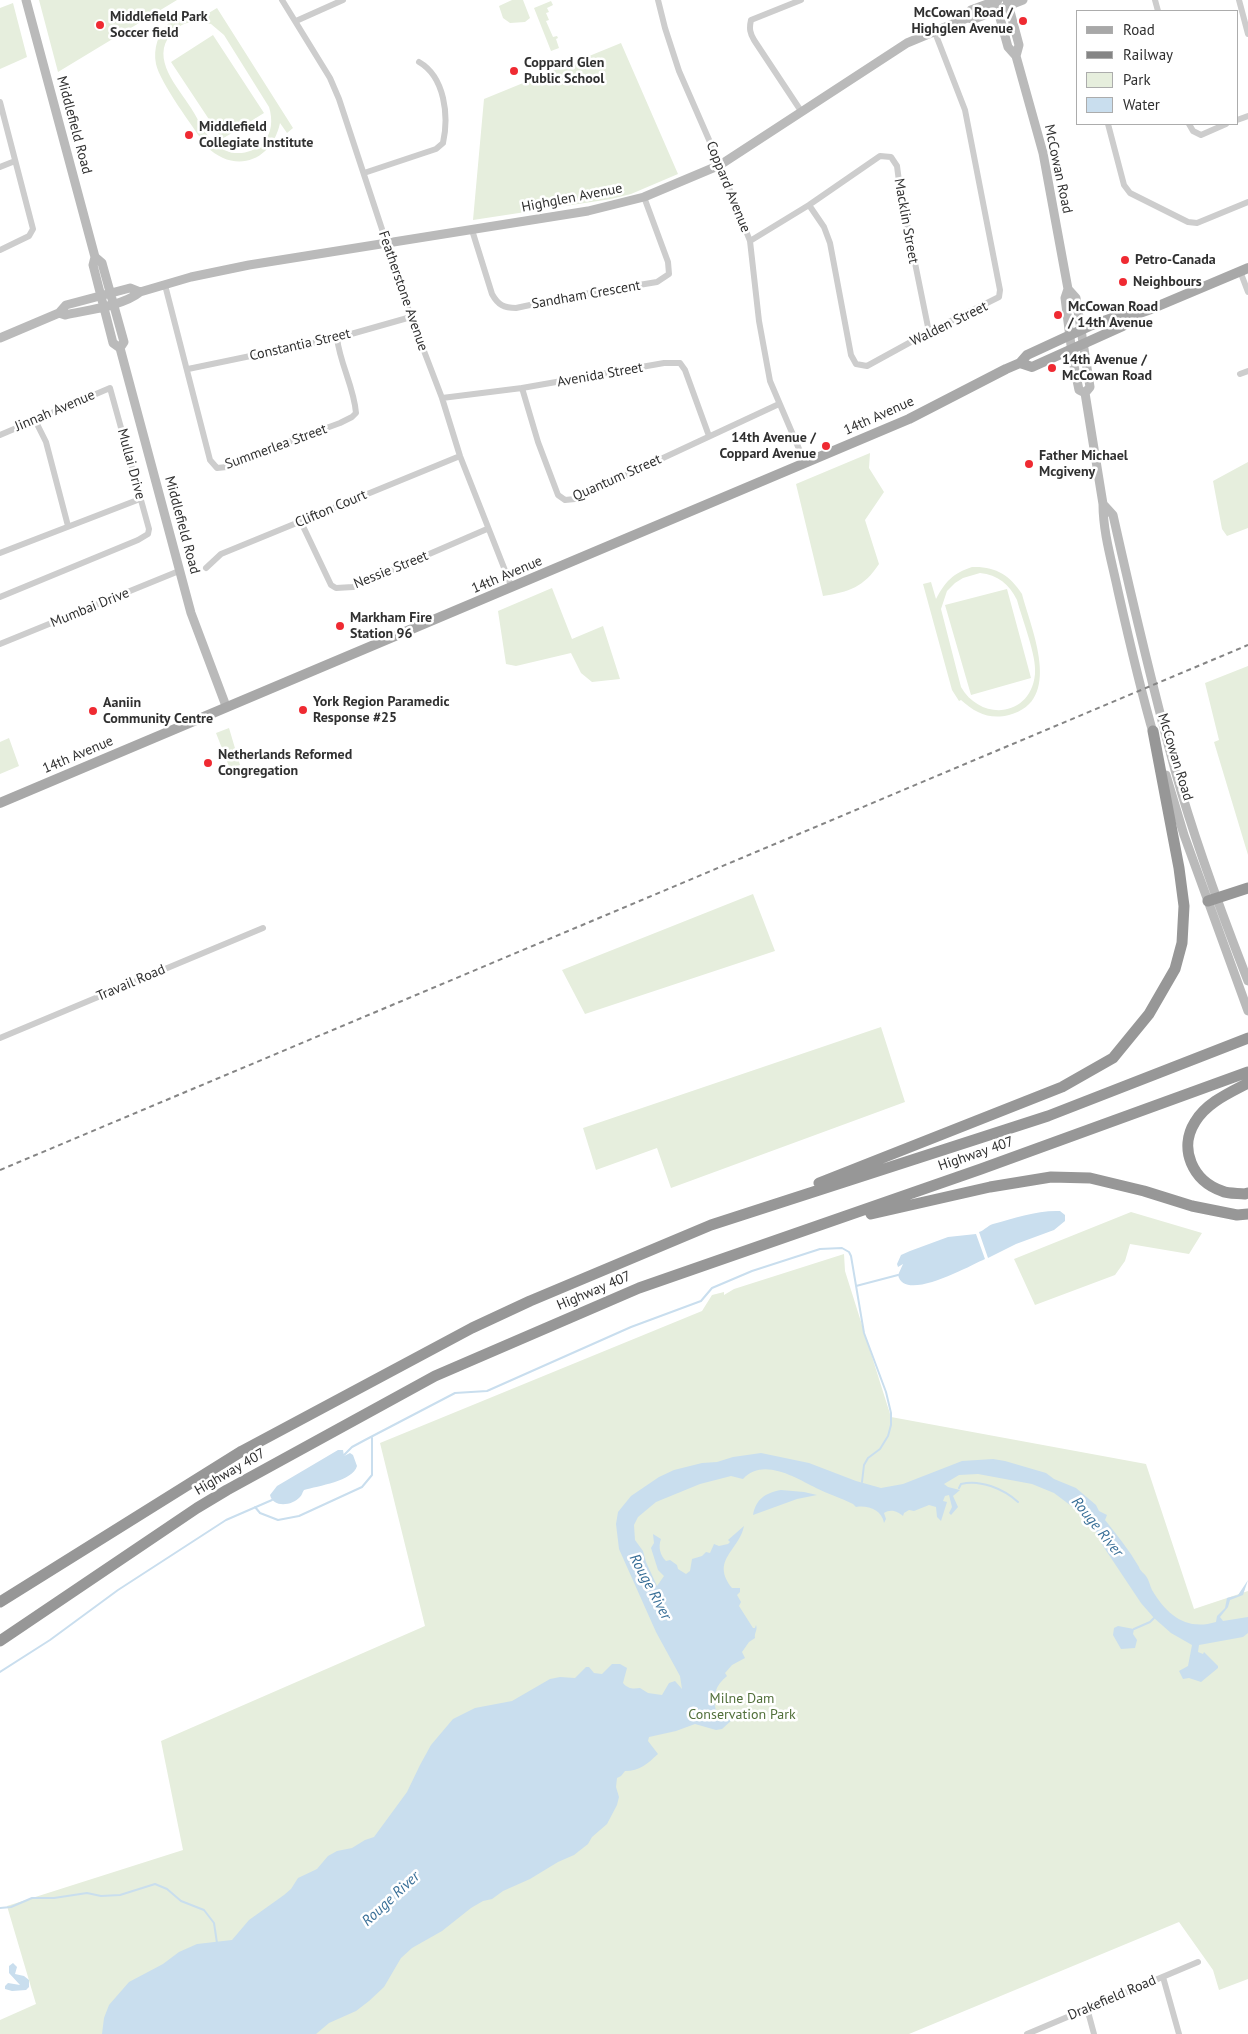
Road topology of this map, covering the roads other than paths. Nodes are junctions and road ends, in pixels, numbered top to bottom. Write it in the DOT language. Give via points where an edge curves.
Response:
graph roads {
  1 [pos="26,0"];
  2 [pos="282,0"];
  3 [pos="343,0"];
  4 [pos="658,0"];
  5 [pos="801,0"];
  6 [pos="1022,0"];
  7 [pos="1239,0"];
  8 [pos="996,3"];
  9 [pos="1008,3"];
  10 [pos="296,21"];
  11 [pos="934,30"];
  12 [pos="1248,34"];
  13 [pos="1016,56"];
  14 [pos="419,62"];
  15 [pos="0,102"];
  16 [pos="801,111"];
  17 [pos="1108,125"];
  18 [pos="1190,125"];
  19 [pos="1224,125"];
  20 [pos="15,162"];
  21 [pos="720,164"];
  22 [pos="0,167"];
  23 [pos="364,173"];
  24 [pos="644,197"];
  25 [pos="1248,202"];
  26 [pos="809,205"];
  27 [pos="472,230"];
  28 [pos="750,241"];
  29 [pos="386,244"];
  30 [pos="0,250"];
  31 [pos="1244,270"];
  32 [pos="165,285"];
  33 [pos="1068,290"];
  34 [pos="140,292"];
  35 [pos="1248,292"];
  36 [pos="106,294"];
  37 [pos="114,304"];
  38 [pos="104,306"];
  39 [pos="59,313"];
  40 [pos="1131,316"];
  41 [pos="411,317"];
  42 [pos="1080,330"];
  43 [pos="929,332"];
  44 [pos="1070,335"];
  45 [pos="0,338"];
  46 [pos="336,338"];
  47 [pos="1082,344"];
  48 [pos="120,348"];
  49 [pos="1071,349"];
  50 [pos="1020,363"];
  51 [pos="188,369"];
  52 [pos="1248,371"];
  53 [pos="1240,374"];
  54 [pos="110,388"];
  55 [pos="522,388"];
  56 [pos="1085,394"];
  57 [pos="442,398"];
  58 [pos="779,404"];
  59 [pos="35,420"];
  60 [pos="0,435"];
  61 [pos="709,436"];
  62 [pos="460,456"];
  63 [pos="805,463"];
  64 [pos="140,499"];
  65 [pos="1103,504"];
  66 [pos="302,522"];
  67 [pos="68,526"];
  68 [pos="487,529"];
  69 [pos="0,551"];
  70 [pos="206,568"];
  71 [pos="180,571"];
  72 [pos="512,588"];
  73 [pos="0,597"];
  74 [pos="0,644"];
  75 [pos="226,706"];
  76 [pos="1153,731"];
  77 [pos="0,803"];
  78 [pos="1248,888"];
  79 [pos="1212,900"];
  80 [pos="263,928"];
  81 [pos="1248,981"];
  82 [pos="1247,1007"];
  83 [pos="0,1038"];
  84 [pos="1247,1038"];
  85 [pos="1248,1072"];
  86 [pos="1248,1083"];
  87 [pos="1248,1192"];
  88 [pos="1248,1214"];
  89 [pos="711,1225"];
  90 [pos="818,1226"];
  91 [pos="0,1602"];
  92 [pos="0,1641"];
  93 [pos="1198,1962"];
  94 [pos="1163,1977"];
  95 [pos="1087,2008"];
  96 [pos="1027,2034"];
  97 [pos="1094,2034"];
  98 [pos="1179,2034"];
  1 -- 36 [label="main road, Middlefield Road" via="95,257 93,265"];
  2 -- 10 [label="street, Featherstone Avenue"];
  3 -- 10 [label="street"];
  4 -- 21 [label="street, Coppard Avenue" via="672,50"];
  5 -- 16 [label="street" via="751,20 749,26 754,40"];
  6 -- 9 [label="main road, Highglen Avenue"];
  7 -- 12 [label="street"];
  8 -- 9 [label="main road, Highglen Avenue"];
  8 -- 11 [label="main road, Highglen Avenue" via="971,10 967,18"];
  8 -- 13 [label="main road, McCowan Road" via="1008,47"];
  9 -- 13 [label="main road, McCowan Road" via="1019,44"];
  10 -- 23 [label="street, Featherstone Avenue" via="330,78"];
  11 -- 16 [label="main road, Highglen Avenue" via="907,43"];
  11 -- 43 [label="street, Walden Street" via="964,110 1000,290 996,300"];
  13 -- 33 [label="main road, McCowan Road" via="1043,153"];
  14 -- 23 [label="street" via="429,68 443,94 443,143 436,149"];
  15 -- 20 [label="street"];
  16 -- 21 [label="main road, Highglen Avenue"];
  17 -- 25 [label="street" via="1124,185 1130,192 1188,222 1197,223"];
  18 -- 19 [label="street" via="1201,135"];
  20 -- 22 [label="street"];
  20 -- 30 [label="street" via="33,229 29,236"];
  21 -- 24 [label="main road, Highglen Avenue"];
  21 -- 28 [label="street, Coppard Avenue"];
  23 -- 29 [label="street, Featherstone Avenue"];
  24 -- 27 [label="main road, Highglen Avenue" via="588,211"];
  24 -- 27 [label="street, Sandham Crescent" via="668,262 669,274 658,282 508,308 498,303 492,294"];
  26 -- 28 [label="street, Macklin Street"];
  26 -- 43 [label="street, Walden Street" via="828,235 851,355 856,364 867,366"];
  26 -- 43 [label="street, Macklin Street" via="880,156 891,157 897,166"];
  27 -- 29 [label="main road, Highglen Avenue"];
  28 -- 58 [label="street, Coppard Avenue" via="759,321 770,381"];
  29 -- 32 [label="main road, Highglen Avenue" via="249,265"];
  29 -- 41 [label="street, Featherstone Avenue"];
  31 -- 35 [label="street"];
  31 -- 40 [label="main road, 14th Avenue"];
  32 -- 34 [label="main road, Highglen Avenue"];
  32 -- 51 [label="street, Summerlea Street"];
  33 -- 42 [label="main road, McCowan Road" via="1076,298"];
  33 -- 44 [label="main road, McCowan Road" via="1065,298"];
  34 -- 36 [label="main road, Highglen Avenue" via="130,288"];
  34 -- 37 [label="main road, Highglen Avenue" via="134,298"];
  36 -- 37 [label="main road, Middlefield Road"];
  36 -- 38 [label="main road, Middlefield Road"];
  36 -- 39 [label="main road, Highglen Avenue" via="66,305"];
  37 -- 38 [label="main road, Highglen Avenue"];
  37 -- 48 [label="main road, Middlefield Road" via="124,342"];
  38 -- 39 [label="main road, Highglen Avenue" via="65,315"];
  38 -- 48 [label="main road, Middlefield Road" via="113,343"];
  39 -- 45 [label="main road, Highglen Avenue"];
  40 -- 42 [label="main road, 14th Avenue" via="1118,316"];
  40 -- 47 [label="main road, 14th Avenue" via="1123,326"];
  41 -- 46 [label="street, Constantia Street"];
  41 -- 57 [label="street, Featherstone Avenue"];
  42 -- 44 [label="main road, 14th Avenue"];
  42 -- 47 [label="main road, McCowan Road"];
  44 -- 49 [label="main road, McCowan Road"];
  44 -- 50 [label="main road, 14th Avenue" via="1027,355"];
  46 -- 51 [label="street, Constantia Street"];
  46 -- 51 [label="street, Summerlea Street" via="354,395 356,413 340,424 227,467 217,468 210,460"];
  47 -- 49 [label="main road, 14th Avenue"];
  47 -- 56 [label="main road, McCowan Road" via="1090,388"];
  48 -- 71 [label="main road, Middlefield Road"];
  49 -- 50 [label="main road, 14th Avenue" via="1032,367"];
  49 -- 56 [label="main road, McCowan Road" via="1079,390"];
  50 -- 63 [label="main road, 14th Avenue" via="909,419"];
  52 -- 53 [label="street"];
  54 -- 59 [label="street, Jinnah Avenue"];
  54 -- 64 [label="street, Mullai Drive"];
  55 -- 57 [label="street, Avenida Street"];
  55 -- 61 [label="street, Avenida Street" via="664,363 680,363 686,370"];
  55 -- 61 [label="street, Quantum Street" via="558,495 565,500 575,499"];
  56 -- 65 [label="main road, McCowan Road"];
  57 -- 62 [label="street, Featherstone Avenue"];
  58 -- 61 [label="street, Quantum Street"];
  58 -- 63 [label="street, Coppard Avenue"];
  59 -- 60 [label="street, Jinnah Avenue"];
  59 -- 67 [label="street" via="46,442"];
  62 -- 66 [label="street, Clifton Court"];
  62 -- 68 [label="street, Featherstone Avenue"];
  63 -- 72 [label="main road, 14th Avenue"];
  64 -- 67 [label="street"];
  64 -- 73 [label="street, Mullai Drive" via="148,534"];
  65 -- 76 [label="main road, McCowan Road" via="1108,546 1138,680"];
  65 -- 79 [label="main road, McCowan Road" via="1113,515 1146,665"];
  66 -- 68 [label="street, Nessie Street" via="331,585 336,588 368,581"];
  66 -- 70 [label="street, Clifton Court" via="221,554"];
  67 -- 69 [label="street"];
  68 -- 72 [label="street, Featherstone Avenue"];
  71 -- 74 [label="street, Mumbai Drive"];
  71 -- 75 [label="main road, Middlefield Road" via="191,613"];
  72 -- 75 [label="main road, 14th Avenue"];
  75 -- 77 [label="main road, 14th Avenue"];
  76 -- 79 [label="main road, McCowan Road" via="1184,835"];
  76 -- 89 [label="highway" via="1182,884 1182,942 1175,969 1149,1014 1113,1058 1062,1087"];
  78 -- 79 [label="highway"];
  79 -- 81 [label="main road, McCowan Road"];
  79 -- 82 [label="main road, McCowan Road"];
  80 -- 83 [label="street, Travail Road"];
  84 -- 89 [label="highway, Highway 407" via="1048,1116"];
  85 -- 90 [label="highway, Highway 407"];
  86 -- 87 [label="highway" via="1213,1103 1196,1121 1188,1136 1188,1155 1194,1171 1222,1192"];
  88 -- 90 [label="highway" via="1237,1215 1192,1206 1090,1178 1051,1178 990,1187"];
  89 -- 91 [label="highway, Highway 407" via="472,1328 242,1451"];
  90 -- 92 [label="highway, Highway 407" via="639,1288 435,1376 220,1494"];
  93 -- 94 [label="street, Drakefield Road"];
  94 -- 95 [label="street, Drakefield Road"];
  94 -- 98 [label="street"];
  95 -- 96 [label="street, Drakefield Road"];
  95 -- 97 [label="street"];
}
